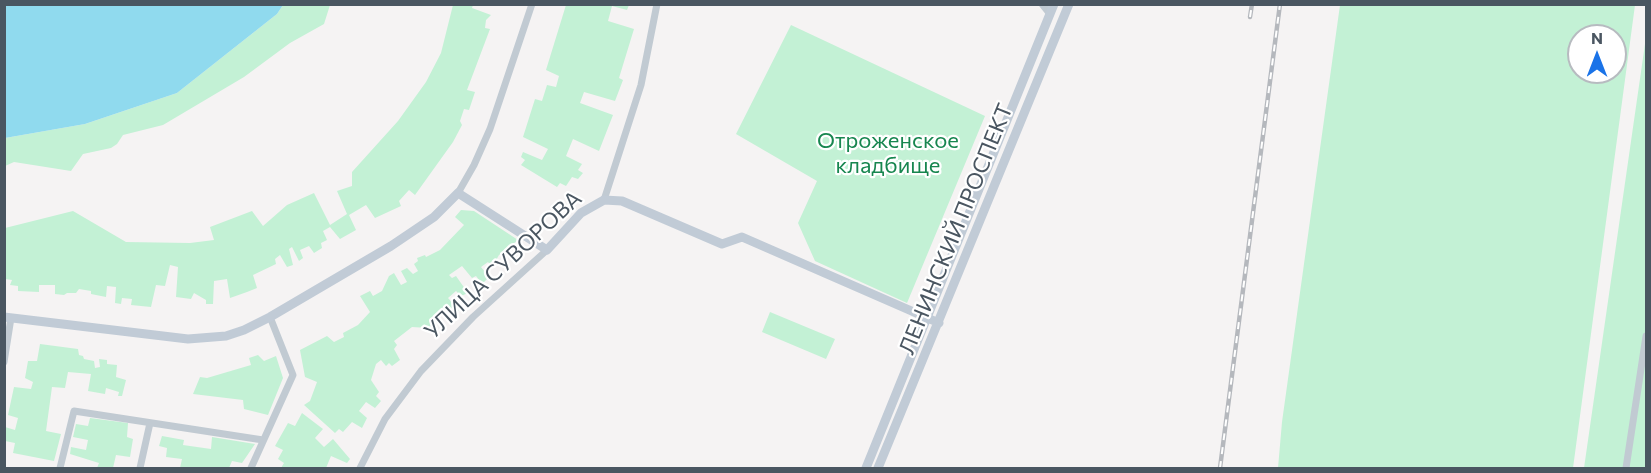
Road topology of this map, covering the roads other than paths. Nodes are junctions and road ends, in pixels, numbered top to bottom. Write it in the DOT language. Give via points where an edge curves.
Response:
graph roads {
  1 [pos="532,4"];
  2 [pos="657,4"];
  3 [pos="1042,4"];
  4 [pos="1069,4"];
  5 [pos="1052,9"];
  6 [pos="1053,43"];
  7 [pos="458,193"];
  8 [pos="604,200"];
  9 [pos="547,250"];
  10 [pos="8,317"];
  11 [pos="270,317"];
  12 [pos="928,318"];
  13 [pos="939,323"];
  14 [pos="1647,336"];
  15 [pos="4,362"];
  16 [pos="150,423"];
  17 [pos="263,440"];
  18 [pos="60,468"];
  19 [pos="140,468"];
  20 [pos="251,468"];
  21 [pos="360,468"];
  22 [pos="866,468"];
  23 [pos="878,468"];
  24 [pos="1626,468"];
  1 -- 7 [label="street" via="490,129"];
  2 -- 8 [label="street, УЛИЦА СУВОРОВА" via="641,85"];
  3 -- 5 [label="street"];
  4 -- 6 [label="street, ЛЕНИНСКИЙ ПРОСПЕКТ"];
  5 -- 6 [label="street" via="1058,18"];
  5 -- 12 [label="street, ЛЕНИНСКИЙ ПРОСПЕКТ"];
  6 -- 13 [label="street, ЛЕНИНСКИЙ ПРОСПЕКТ"];
  7 -- 9 [label="street"];
  7 -- 11 [label="street" via="435,217"];
  8 -- 9 [label="street, УЛИЦА СУВОРОВА" via="575,218"];
  8 -- 12 [label="street" via="622,201 722,244 742,237"];
  9 -- 21 [label="street, УЛИЦА СУВОРОВА" via="421,370 385,419"];
  10 -- 11 [label="street" via="188,339 226,336"];
  10 -- 15 [label="street"];
  11 -- 17 [label="street" via="293,375"];
  12 -- 13 [label="street"];
  12 -- 22 [label="street, ЛЕНИНСКИЙ ПРОСПЕКТ"];
  13 -- 23 [label="street, ЛЕНИНСКИЙ ПРОСПЕКТ"];
  14 -- 24 [label="street"];
  16 -- 17 [label="street"];
  16 -- 18 [label="street" via="74,411"];
  16 -- 19 [label="street"];
  17 -- 20 [label="street"];
}
